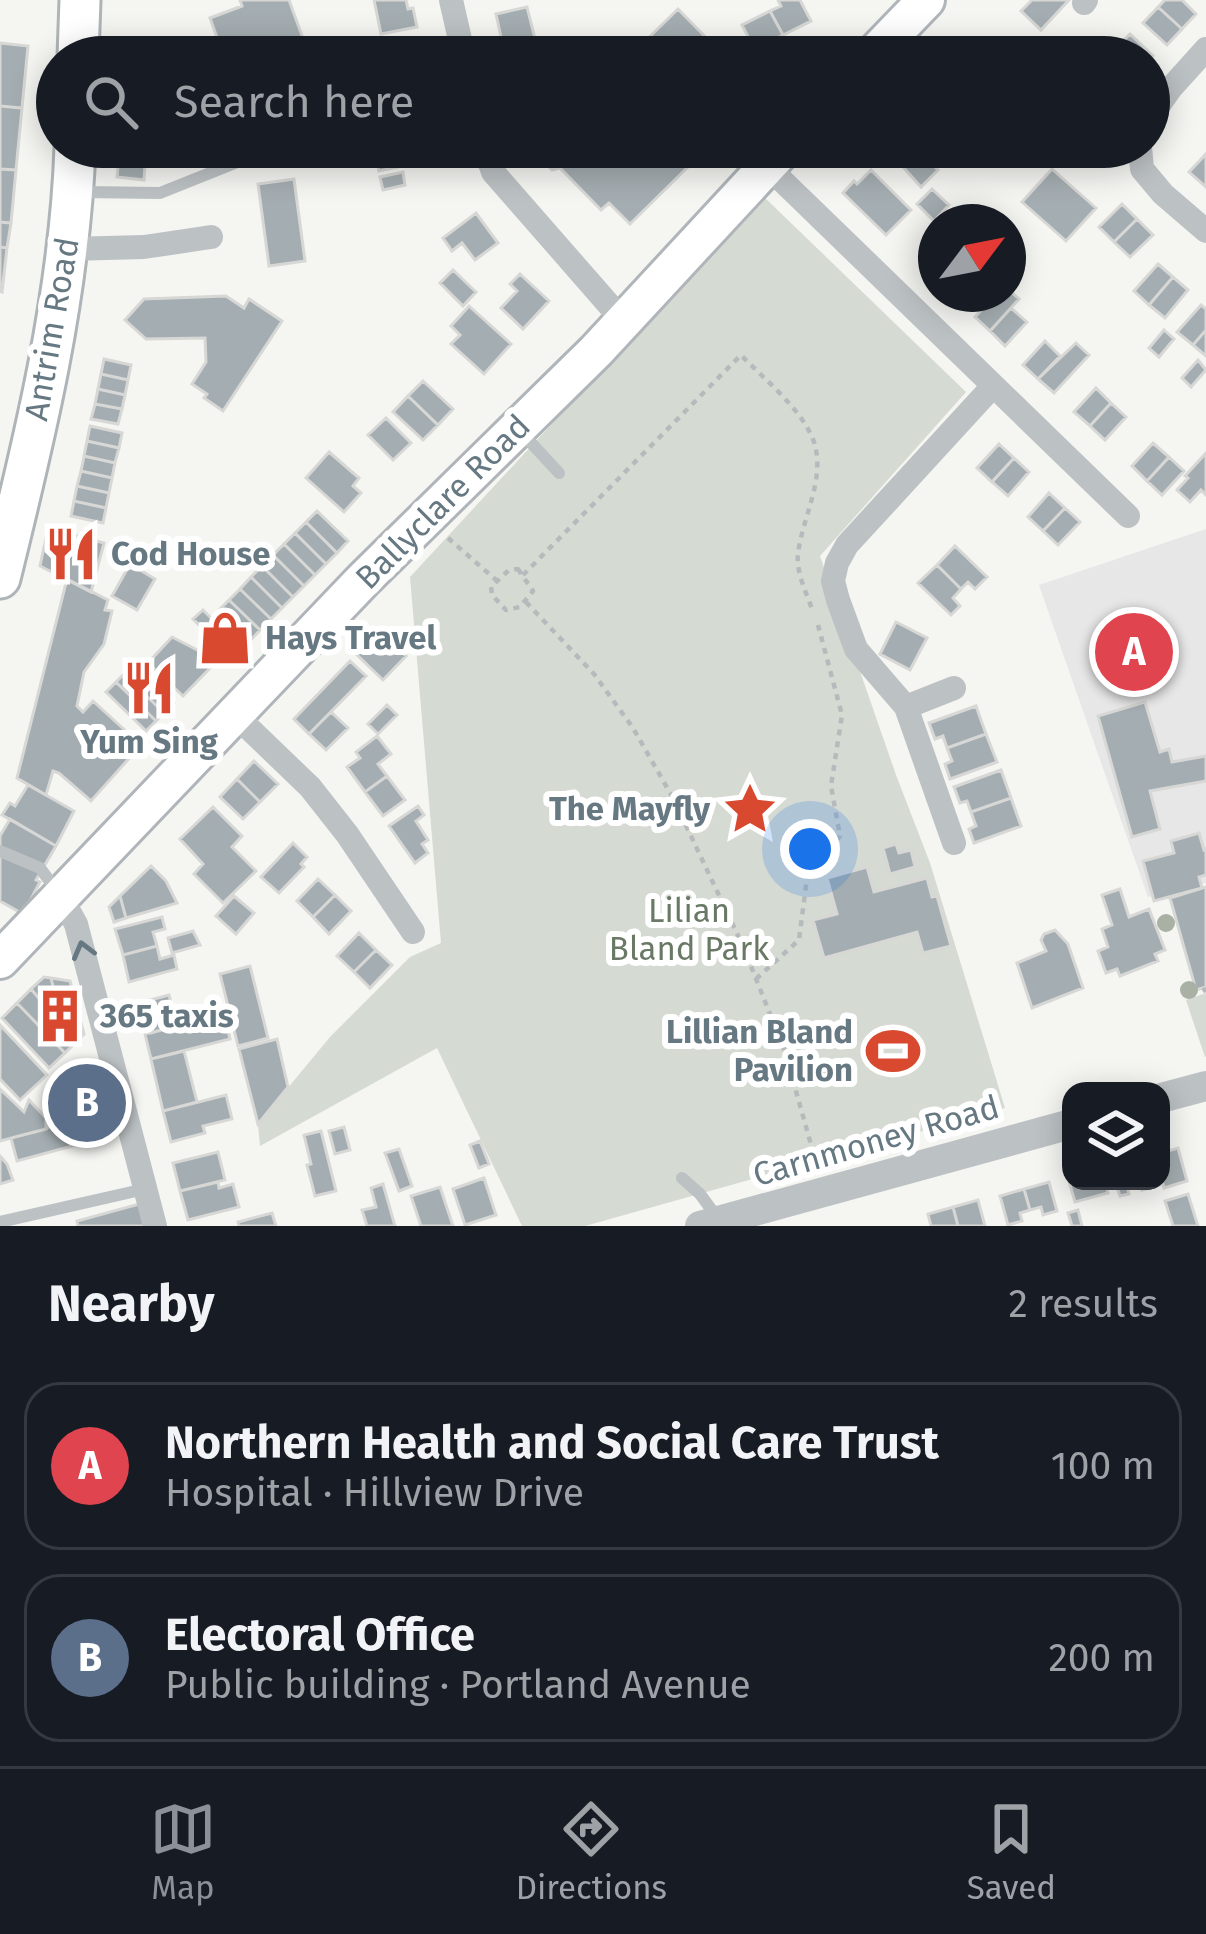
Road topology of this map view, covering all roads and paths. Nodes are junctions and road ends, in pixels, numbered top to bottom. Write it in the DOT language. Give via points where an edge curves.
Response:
graph roads {
  1 [pos="80,0"];
  2 [pos="452,0"];
  3 [pos="926,0"];
  4 [pos="79,36"];
  5 [pos="460,36"];
  6 [pos="891,36"];
  7 [pos="1206,49"];
  8 [pos="1170,88"];
  9 [pos="75,168"];
  10 [pos="222,168"];
  11 [pos="492,168"];
  12 [pos="765,168"];
  13 [pos="787,168"];
  14 [pos="1142,168"];
  15 [pos="74,191"];
  16 [pos="1206,231"];
  17 [pos="211,237"];
  18 [pos="68,249"];
  19 [pos="624,322"];
  20 [pos="993,386"];
  21 [pos="518,428"];
  22 [pos="559,473"];
  23 [pos="1128,516"];
  24 [pos="425,519"];
  25 [pos="523,574"];
  26 [pos="0,578"];
  27 [pos="496,580"];
  28 [pos="526,602"];
  29 [pos="954,688"];
  30 [pos="906,707"];
  31 [pos="234,714"];
  32 [pos="954,843"];
  33 [pos="0,851"];
  34 [pos="61,896"];
  35 [pos="413,932"];
  36 [pos="0,960"];
  37 [pos="756,979"];
  38 [pos="1205,1089"];
  39 [pos="1170,1097"];
  40 [pos="1062,1127"];
  41 [pos="682,1178"];
  42 [pos="145,1189"];
  43 [pos="824,1193"];
  44 [pos="0,1222"];
  45 [pos="710,1224"];
  46 [pos="155,1226"];
  1 -- 4 [label="main road"];
  2 -- 5 [label="street"];
  3 -- 6 [label="main road"];
  7 -- 8 [label="street"];
  9 -- 15 [label="main road, Antrim Road"];
  10 -- 15 [label="lane" via="160,193"];
  11 -- 19 [label="street"];
  12 -- 19 [label="main road, Ballyclare Road"];
  13 -- 20 [label="street"];
  14 -- 16 [label="street"];
  15 -- 18 [label="main road, Antrim Road"];
  17 -- 18 [label="street"];
  18 -- 26 [label="main road, Antrim Road"];
  19 -- 21 [label="main road, Ballyclare Road"];
  20 -- 23 [label="street"];
  20 -- 30 [label="street" via="837,562 833,581 856,649"];
  21 -- 22 [label="lane"];
  21 -- 24 [label="main road, Ballyclare Road"];
  24 -- 27 [label="path"];
  24 -- 31 [label="main road, Ballyclare Road"];
  25 -- 27 [label="path" via="509,570"];
  25 -- 28 [label="path" via="533,591"];
  25 -- 37 [label="path" via="741,356 804,424 815,445 816,478 798,556 842,715 831,786 840,836 807,878 799,940"];
  27 -- 28 [label="path" via="492,595 506,610"];
  28 -- 37 [label="path" via="633,728"];
  29 -- 30 [label="street"];
  30 -- 32 [label="street"];
  31 -- 34 [label="main road, Ballyclare Road"];
  31 -- 35 [label="street" via="310,787"];
  33 -- 34 [label="lane" via="40,868"];
  34 -- 36 [label="main road, Ballyclare Road"];
  42 -- 34 [label="street, one-way" via="76,924"];
  37 -- 43 [label="path"];
  38 -- 39 [label="street"];
  40 -- 43 [label="street, Carnmoney Road"];
  41 -- 45 [label="lane" via="700,1194"];
  42 -- 44 [label="lane"];
  42 -- 46 [label="street"];
  43 -- 45 [label="street, Carnmoney Road"];
}
